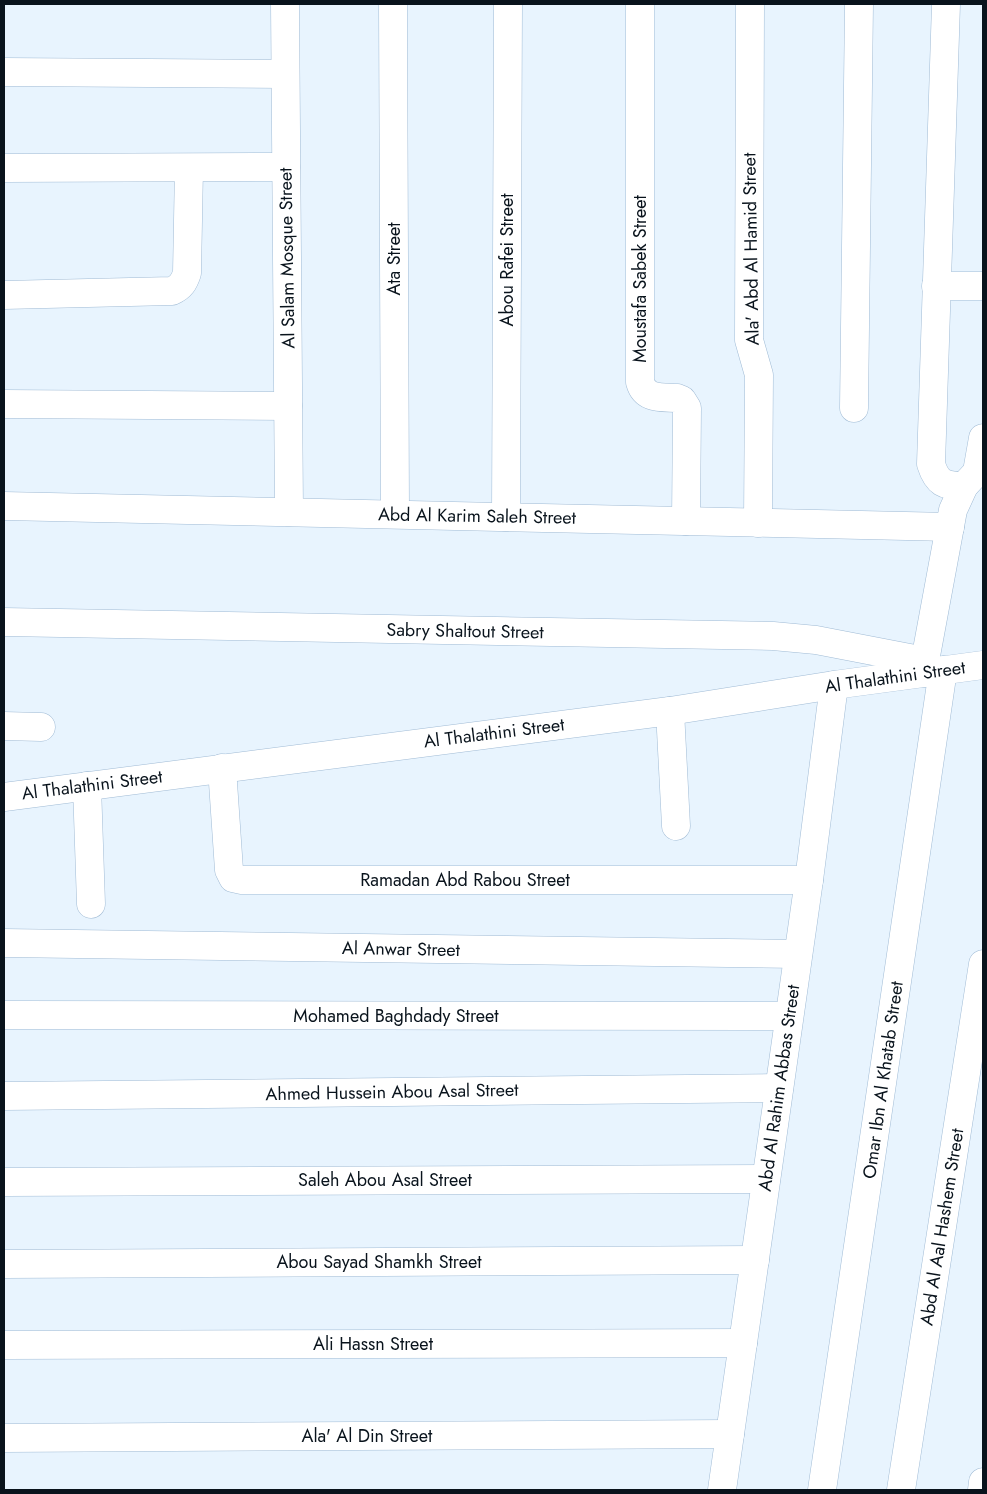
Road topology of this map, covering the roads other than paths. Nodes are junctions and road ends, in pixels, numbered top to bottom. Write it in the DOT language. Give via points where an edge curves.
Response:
graph roads {
  1 [pos="285,4"];
  2 [pos="393,4"];
  3 [pos="508,4"];
  4 [pos="640,4"];
  5 [pos="750,4"];
  6 [pos="859,4"];
  7 [pos="946,4"];
  8 [pos="4,72"];
  9 [pos="285,74"];
  10 [pos="286,167"];
  11 [pos="4,168"];
  12 [pos="189,168"];
  13 [pos="936,286"];
  14 [pos="983,286"];
  15 [pos="4,295"];
  16 [pos="4,404"];
  17 [pos="288,406"];
  18 [pos="854,408"];
  19 [pos="983,438"];
  20 [pos="964,486"];
  21 [pos="4,506"];
  22 [pos="289,512"];
  23 [pos="395,514"];
  24 [pos="506,517"];
  25 [pos="686,521"];
  26 [pos="758,523"];
  27 [pos="950,527"];
  28 [pos="4,622"];
  29 [pos="983,664"];
  30 [pos="931,668"];
  31 [pos="834,685"];
  32 [pos="670,711"];
  33 [pos="4,726"];
  34 [pos="41,727"];
  35 [pos="222,768"];
  36 [pos="87,786"];
  37 [pos="4,797"];
  38 [pos="676,826"];
  39 [pos="809,880"];
  40 [pos="91,904"];
  41 [pos="4,943"];
  42 [pos="798,954"];
  43 [pos="983,964"];
  44 [pos="4,1015"];
  45 [pos="789,1016"];
  46 [pos="779,1088"];
  47 [pos="4,1096"];
  48 [pos="766,1179"];
  49 [pos="4,1182"];
  50 [pos="755,1260"];
  51 [pos="4,1264"];
  52 [pos="743,1343"];
  53 [pos="4,1345"];
  54 [pos="730,1434"];
  55 [pos="4,1438"];
  56 [pos="983,1482"];
  57 [pos="722,1490"];
  58 [pos="822,1490"];
  59 [pos="901,1490"];
  60 [pos="982,1490"];
  1 -- 9 [label="street, Al Salam Mosque Street"];
  2 -- 23 [label="street, Ata Street"];
  3 -- 24 [label="street, Abou Rafei Street"];
  4 -- 25 [label="street, Moustafa Sabek Street" via="640,382 648,395 677,398 688,408"];
  5 -- 26 [label="street, Ala' Abd Al Hamid Street" via="749,340 759,376"];
  6 -- 18 [label="street"];
  7 -- 13 [label="street"];
  8 -- 9 [label="street"];
  9 -- 10 [label="street, Al Salam Mosque Street"];
  10 -- 12 [label="street"];
  10 -- 17 [label="street, Al Salam Mosque Street"];
  11 -- 12 [label="street"];
  12 -- 15 [label="street" via="187,273 178,288 172,291"];
  13 -- 14 [label="street"];
  13 -- 20 [label="street" via="931,464 935,477 953,486"];
  16 -- 17 [label="street"];
  17 -- 22 [label="street, Al Salam Mosque Street"];
  19 -- 20 [label="street, Omar Ibn Al Khatab Street" via="977,472"];
  20 -- 27 [label="street, Omar Ibn Al Khatab Street" via="953,510"];
  21 -- 22 [label="street, Abd Al Karim Saleh Street"];
  22 -- 23 [label="street, Abd Al Karim Saleh Street"];
  23 -- 24 [label="street, Abd Al Karim Saleh Street"];
  24 -- 25 [label="street, Abd Al Karim Saleh Street"];
  25 -- 26 [label="street, Abd Al Karim Saleh Street"];
  26 -- 27 [label="street, Abd Al Karim Saleh Street"];
  27 -- 30 [label="street, Omar Ibn Al Khatab Street"];
  28 -- 30 [label="street, Sabry Shaltout Street" via="773,636 816,640"];
  29 -- 30 [label="street, Al Thalathini Street"];
  30 -- 31 [label="street, Al Thalathini Street"];
  30 -- 58 [label="street, Omar Ibn Al Khatab Street"];
  31 -- 32 [label="street, Al Thalathini Street"];
  31 -- 39 [label="street, Abd Al Rahim Abbas Street"];
  32 -- 35 [label="street, Al Thalathini Street"];
  32 -- 38 [label="street"];
  33 -- 34 [label="street"];
  35 -- 36 [label="street, Al Thalathini Street"];
  35 -- 39 [label="street, Ramadan Abd Rabou Street" via="229,870 233,878 242,880"];
  36 -- 37 [label="street, Al Thalathini Street"];
  36 -- 40 [label="street"];
  39 -- 42 [label="street, Abd Al Rahim Abbas Street"];
  41 -- 42 [label="street, Al Anwar Street"];
  42 -- 45 [label="street, Abd Al Rahim Abbas Street"];
  43 -- 59 [label="street, Abd Al Aal Hashem Street"];
  44 -- 45 [label="street, Mohamed Baghdady Street"];
  45 -- 46 [label="street, Abd Al Rahim Abbas Street"];
  46 -- 47 [label="street, Ahmed Hussein Abou Asal Street"];
  46 -- 48 [label="street, Abd Al Rahim Abbas Street"];
  48 -- 49 [label="street, Saleh Abou Asal Street"];
  48 -- 50 [label="street, Abd Al Rahim Abbas Street"];
  50 -- 51 [label="street, Abou Sayad Shamkh Street"];
  50 -- 52 [label="street, Abd Al Rahim Abbas Street"];
  52 -- 53 [label="street, Ali Hassn Street"];
  52 -- 54 [label="street, Abd Al Rahim Abbas Street"];
  54 -- 55 [label="street, Ala' Al Din Street"];
  54 -- 57 [label="street, Abd Al Rahim Abbas Street"];
  56 -- 60 [label="street"];
}
